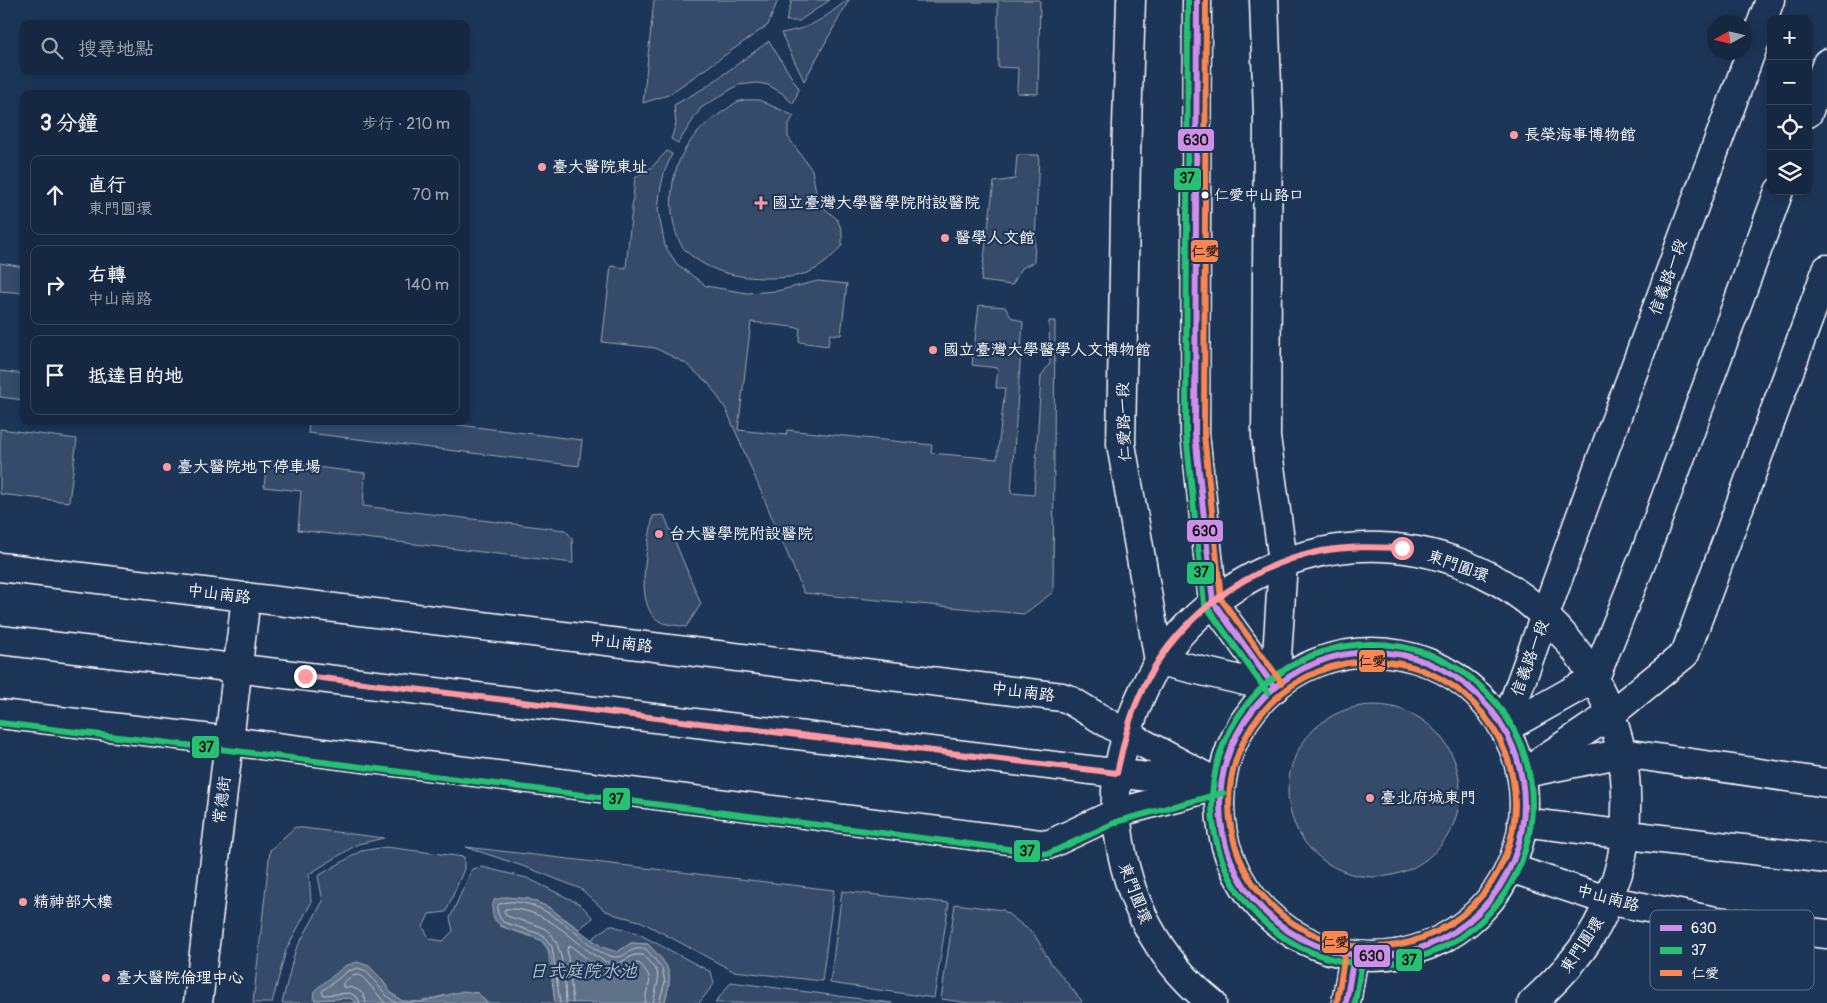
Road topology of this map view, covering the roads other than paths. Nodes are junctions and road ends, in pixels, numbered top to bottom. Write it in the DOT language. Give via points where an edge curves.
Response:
graph roads {
  1 [pos="1132,0"];
  2 [pos="1197,0"];
  3 [pos="1264,0"];
  4 [pos="1770,0"];
  5 [pos="1827,63"];
  6 [pos="1811,105"];
  7 [pos="1778,195"];
  8 [pos="1827,269"];
  9 [pos="1283,562"];
  10 [pos="0,568"];
  11 [pos="246,597"];
  12 [pos="1213,602"];
  13 [pos="1545,615"];
  14 [pos="0,640"];
  15 [pos="1158,661"];
  16 [pos="238,668"];
  17 [pos="1594,678"];
  18 [pos="1275,688"];
  19 [pos="0,714"];
  20 [pos="1611,714"];
  21 [pos="1504,729"];
  22 [pos="1126,734"];
  23 [pos="229,741"];
  24 [pos="1623,753"];
  25 [pos="1117,773"];
  26 [pos="1521,774"];
  27 [pos="1827,784"];
  28 [pos="1220,786"];
  29 [pos="1116,813"];
  30 [pos="1522,822"];
  31 [pos="1626,834"];
  32 [pos="1827,859"];
  33 [pos="1510,868"];
  34 [pos="1606,900"];
  35 [pos="1658,910"];
  36 [pos="1814,932"];
  37 [pos="1827,934"];
  38 [pos="1354,955"];
  39 [pos="198,1003"];
  40 [pos="1212,1003"];
  41 [pos="1346,1003"];
  42 [pos="1532,1003"];
  1 -- 15 [label="main road, 仁愛路一段" via="1122,444"];
  2 -- 12 [label="main road" via="1195,434"];
  3 -- 9 [label="main road" via="1268,115 1266,437"];
  4 -- 13 [label="main road, 信義路一段"];
  5 -- 6 [label="main road"];
  7 -- 17 [label="main road" via="1646,550"];
  8 -- 20 [label="main road" via="1685,654"];
  9 -- 12 [label="main road, 東門圓環" via="1246,579"];
  9 -- 13 [label="main road, 東門圓環" via="1322,551 1362,546 1402,548 1441,556 1479,570 1514,590"];
  9 -- 18 [label="main road"];
  10 -- 11 [label="main road, 中山南路"];
  11 -- 16 [label="main road, 常德街"];
  11 -- 22 [label="main road, 中山南路" via="1062,697"];
  12 -- 15 [label="main road, 東門圓環" via="1183,629"];
  12 -- 18 [label="main road"];
  13 -- 17 [label="main road, 東門圓環" via="1572,644"];
  13 -- 21 [label="main road, 信義路一段"];
  14 -- 16 [label="main road"];
  15 -- 18 [label="main road"];
  15 -- 22 [label="main road, 東門圓環" via="1139,696"];
  16 -- 23 [label="main road, 常德街"];
  16 -- 25 [label="main road"];
  17 -- 20 [label="main road, 東門圓環"];
  17 -- 21 [label="main road, 信義路一段"];
  18 -- 21 [label="main road" via="1297,670 1319,660 1342,653 1389,652 1420,659 1456,677 1475,691"];
  18 -- 28 [label="main road" via="1251,712 1234,740"];
  19 -- 23 [label="main road"];
  20 -- 24 [label="main road, 東門圓環"];
  20 -- 26 [label="main road"];
  21 -- 26 [label="main road"];
  22 -- 25 [label="main road, 東門圓環"];
  22 -- 28 [label="main road, 中山南路"];
  23 -- 29 [label="main road" via="1048,845"];
  23 -- 39 [label="main road, 常德街"];
  24 -- 26 [label="main road"];
  24 -- 27 [label="main road"];
  24 -- 31 [label="main road, 東門圓環" via="1627,793"];
  25 -- 28 [label="main road"];
  25 -- 29 [label="main road, 東門圓環"];
  26 -- 30 [label="main road"];
  28 -- 29 [label="main road"];
  28 -- 38 [label="main road" via="1223,833 1229,856 1253,898 1269,916 1308,942"];
  29 -- 40 [label="main road, 東門圓環" via="1121,854 1132,893 1148,929 1171,963"];
  30 -- 31 [label="main road"];
  30 -- 33 [label="main road"];
  31 -- 32 [label="main road"];
  31 -- 34 [label="main road, 東門圓環" via="1618,873"];
  33 -- 34 [label="main road, 中山南路"];
  33 -- 38 [label="main road" via="1484,907 1446,937 1402,953"];
  34 -- 35 [label="main road, 中山南路"];
  34 -- 42 [label="main road, 東門圓環" via="1604,912 1584,946 1560,978"];
  36 -- 37 [label="main road, 中山南路"];
  38 -- 41 [label="main road"];
}
